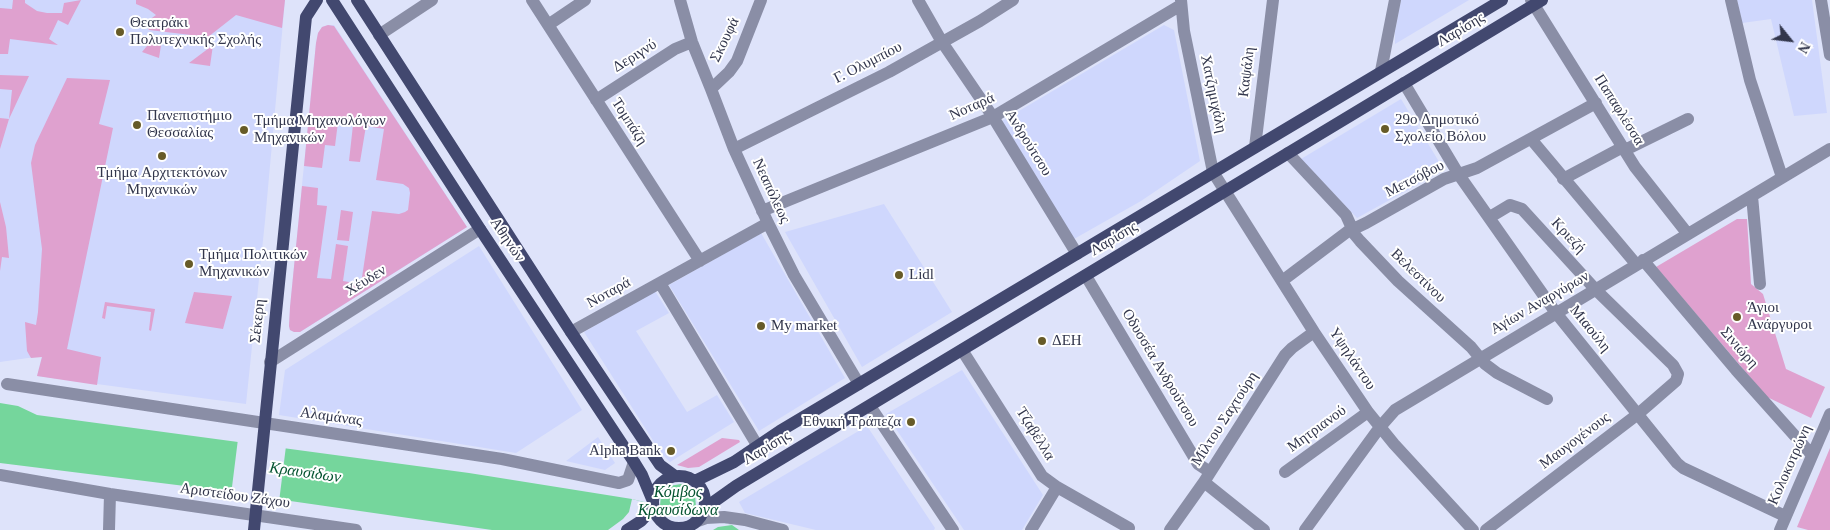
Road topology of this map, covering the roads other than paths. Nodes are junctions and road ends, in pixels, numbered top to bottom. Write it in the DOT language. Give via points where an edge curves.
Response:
graph roads {
  1 [pos="317,0"];
  2 [pos="332,0"];
  3 [pos="356,0"];
  4 [pos="432,0"];
  5 [pos="532,0"];
  6 [pos="585,0"];
  7 [pos="680,0"];
  8 [pos="761,0"];
  9 [pos="918,0"];
  10 [pos="1013,0"];
  11 [pos="1272,0"];
  12 [pos="1395,0"];
  13 [pos="1502,0"];
  14 [pos="1731,0"];
  15 [pos="1821,0"];
  16 [pos="1535,2"];
  17 [pos="1181,3"];
  18 [pos="548,25"];
  19 [pos="379,36"];
  20 [pos="692,42"];
  21 [pos="942,42"];
  22 [pos="1830,55"];
  23 [pos="1381,71"];
  24 [pos="1404,83"];
  25 [pos="710,90"];
  26 [pos="596,100"];
  27 [pos="1596,103"];
  28 [pos="993,117"];
  29 [pos="1688,119"];
  30 [pos="1531,139"];
  31 [pos="1255,147"];
  32 [pos="1624,148"];
  33 [pos="734,149"];
  34 [pos="1830,149"];
  35 [pos="1288,153"];
  36 [pos="1213,172"];
  37 [pos="1459,175"];
  38 [pos="1782,177"];
  39 [pos="1563,179"];
  40 [pos="1226,191"];
  41 [pos="1752,196"];
  42 [pos="765,217"];
  43 [pos="1490,217"];
  44 [pos="480,229"];
  45 [pos="1352,230"];
  46 [pos="1687,234"];
  47 [pos="1077,254"];
  48 [pos="700,261"];
  49 [pos="1639,262"];
  50 [pos="1086,276"];
  51 [pos="1282,281"];
  52 [pos="660,283"];
  53 [pos="1760,284"];
  54 [pos="1596,290"];
  55 [pos="1556,313"];
  56 [pos="571,332"];
  57 [pos="1314,332"];
  58 [pos="962,350"];
  59 [pos="1480,358"];
  60 [pos="270,362"];
  61 [pos="1678,374"];
  62 [pos="7,384"];
  63 [pos="860,384"];
  64 [pos="1547,399"];
  65 [pos="870,406"];
  66 [pos="1368,412"];
  67 [pos="1638,414"];
  68 [pos="1830,414"];
  69 [pos="1380,426"];
  70 [pos="264,428"];
  71 [pos="757,445"];
  72 [pos="1812,455"];
  73 [pos="634,462"];
  74 [pos="1286,472"];
  75 [pos="0,475"];
  76 [pos="675,476"];
  77 [pos="1207,477"];
  78 [pos="695,481"];
  79 [pos="1057,487"];
  80 [pos="110,494"];
  81 [pos="652,504"];
  82 [pos="255,511"];
  83 [pos="702,516"];
  84 [pos="1785,516"];
  85 [pos="665,528"];
  86 [pos="1129,528"];
  87 [pos="1172,529"];
  88 [pos="109,530"];
  89 [pos="254,530"];
  90 [pos="356,530"];
  91 [pos="627,530"];
  92 [pos="783,530"];
  93 [pos="953,530"];
  94 [pos="1030,530"];
  95 [pos="1264,530"];
  96 [pos="1305,530"];
  97 [pos="1473,530"];
  98 [pos="1486,530"];
  99 [pos="1780,530"];
  1 -- 60 [label="main road, Σέκερη" via="309,10 305,26"];
  2 -- 44 [label="main road, Αθηνών"];
  3 -- 19 [label="main road, Αθηνών"];
  4 -- 19 [label="street"];
  5 -- 18 [label="street, Τομπάζη"];
  6 -- 18 [label="street"];
  7 -- 20 [label="street, Νεαπόλεως"];
  8 -- 25 [label="street, Σκουφά" via="736,61"];
  9 -- 21 [label="street, Ανδρούτσου"];
  10 -- 21 [label="street, Γ. Ολυμπίου"];
  11 -- 31 [label="street, Καψάλη"];
  12 -- 23 [label="street"];
  13 -- 23 [label="main road, Λαρίσης"];
  14 -- 38 [label="street" via="1750,80"];
  15 -- 22 [label="street"];
  16 -- 24 [label="main road, Λαρίσης"];
  16 -- 27 [label="street, Παπαφλέσσα"];
  17 -- 28 [label="street, Νοταρά"];
  17 -- 36 [label="street, Χατζημιχάλη"];
  18 -- 26 [label="street, Τομπάζη"];
  19 -- 56 [label="main road, Αθηνών"];
  20 -- 25 [label="street, Νεαπόλεως"];
  20 -- 26 [label="street, Δεριγνύ" via="675,49"];
  21 -- 28 [label="street, Ανδρούτσου"];
  21 -- 33 [label="street, Γ. Ολυμπίου"];
  23 -- 31 [label="main road, Λαρίσης"];
  24 -- 35 [label="main road, Λαρίσης"];
  24 -- 37 [label="street, Μιαούλη"];
  25 -- 33 [label="street, Νεαπόλεως"];
  26 -- 48 [label="street, Τομπάζη"];
  27 -- 30 [label="street, Μετσόβου"];
  27 -- 32 [label="street, Παπαφλέσσα"];
  28 -- 42 [label="street, Νοταρά"];
  28 -- 47 [label="street, Ανδρούτσου"];
  29 -- 32 [label="street"];
  30 -- 37 [label="street, Μετσόβου"];
  30 -- 39 [label="street, Σινιώρη"];
  31 -- 36 [label="main road, Λαρίσης"];
  32 -- 39 [label="street"];
  32 -- 46 [label="street, Παπαφλέσσα"];
  33 -- 42 [label="street, Νεαπόλεως"];
  34 -- 38 [label="street, Αγίων Αναργύρων"];
  35 -- 40 [label="main road, Λαρίσης"];
  35 -- 45 [label="street, Βελεστίνου" via="1346,215"];
  36 -- 40 [label="street, Χατζημιχάλη"];
  36 -- 47 [label="main road, Λαρίσης"];
  37 -- 43 [label="street, Μιαούλη"];
  37 -- 45 [label="street, Μετσόβου" via="1444,179"];
  38 -- 41 [label="street, Αγίων Αναργύρων"];
  39 -- 49 [label="street, Σινιώρη"];
  40 -- 50 [label="main road, Λαρίσης"];
  40 -- 51 [label="street, Υψηλάντου"];
  41 -- 46 [label="street, Αγίων Αναργύρων"];
  41 -- 53 [label="street"];
  42 -- 48 [label="street, Νοταρά"];
  42 -- 63 [label="street, Νεαπόλεως" via="794,274"];
  43 -- 54 [label="street, Κριεζή" via="1510,205 1518,207"];
  43 -- 55 [label="street, Μιαούλη"];
  44 -- 60 [label="street, Χέυδεν"];
  44 -- 73 [label="main road, Αθηνών"];
  45 -- 51 [label="street, Μετσόβου"];
  45 -- 59 [label="street, Βελεστίνου" via="1398,281 1471,346"];
  46 -- 49 [label="street, Αγίων Αναργύρων"];
  47 -- 63 [label="main road, Λαρίσης"];
  48 -- 52 [label="street, Νοταρά"];
  49 -- 54 [label="street, Αγίων Αναργύρων"];
  49 -- 72 [label="street, Σινιώρη"];
  50 -- 58 [label="main road, Λαρίσης"];
  50 -- 77 [label="street, Οδυσσέα Ανδρούτσου"];
  51 -- 57 [label="street, Υψηλάντου"];
  52 -- 56 [label="street, Νοταρά"];
  52 -- 71 [label="street"];
  54 -- 55 [label="street, Αγίων Αναργύρων"];
  54 -- 61 [label="street, Κριεζή" via="1673,365"];
  55 -- 59 [label="street, Αγίων Αναργύρων"];
  55 -- 67 [label="street, Μιαούλη"];
  56 -- 76 [label="main road, Αθηνών" via="660,465"];
  57 -- 66 [label="street, Υψηλάντου"];
  57 -- 77 [label="street, Μίλτου Σαχτούρη" via="1285,355"];
  58 -- 65 [label="main road, Λαρίσης"];
  58 -- 79 [label="street, Τζαβέλλα" via="1042,476"];
  59 -- 64 [label="street, Βελεστίνου" via="1492,370"];
  59 -- 69 [label="street, Αγίων Αναργύρων" via="1395,410"];
  60 -- 70 [label="main road, Σέκερη"];
  61 -- 67 [label="street, Μαυγογένους" via="1676,381"];
  62 -- 70 [label="street, Αλαμάνας"];
  63 -- 71 [label="main road, Λαρίσης"];
  65 -- 83 [label="main road, Λαρίσης" via="736,486"];
  65 -- 93 [label="street"];
  66 -- 69 [label="street, Υψηλάντου"];
  66 -- 74 [label="street, Μητριανού"];
  67 -- 84 [label="street, Μιαούλη" via="1673,459 1684,468"];
  67 -- 98 [label="street, Μαυγογένους"];
  68 -- 72 [label="street, Κολοκοτρώνη"];
  69 -- 96 [label="street, Αγίων Αναργύρων"];
  69 -- 97 [label="street, Υψηλάντου"];
  70 -- 73 [label="street, Αλαμάνας" via="502,459 620,483 628,480"];
  70 -- 82 [label="main road, Σέκερη"];
  71 -- 78 [label="main road, Λαρίσης" via="734,462"];
  72 -- 84 [label="street, Κολοκοτρώνη"];
  73 -- 81 [label="main road, Αθηνών"];
  75 -- 80 [label="street, Αριστείδου Ζάχου"];
  76 -- 78 [label="main road, Αθηνών"];
  76 -- 81 [label="main road" via="659,484"];
  77 -- 87 [label="street, Μίλτου Σαχτούρη"];
  77 -- 95 [label="street"];
  78 -- 83 [label="main road" via="705,499"];
  79 -- 86 [label="street, Τζαβέλλα"];
  79 -- 94 [label="street"];
  80 -- 82 [label="street, Αριστείδου Ζάχου"];
  80 -- 88 [label="street"];
  81 -- 85 [label="main road, Αθηνών"];
  81 -- 91 [label="main road" via="641,521"];
  82 -- 89 [label="main road, Σέκερη"];
  82 -- 90 [label="street, Αριστείδου Ζάχου"];
  83 -- 85 [label="main road, Αθηνών" via="684,528"];
  83 -- 92 [label="street" via="735,518"];
  84 -- 99 [label="street, Κολοκοτρώνη"];
}
